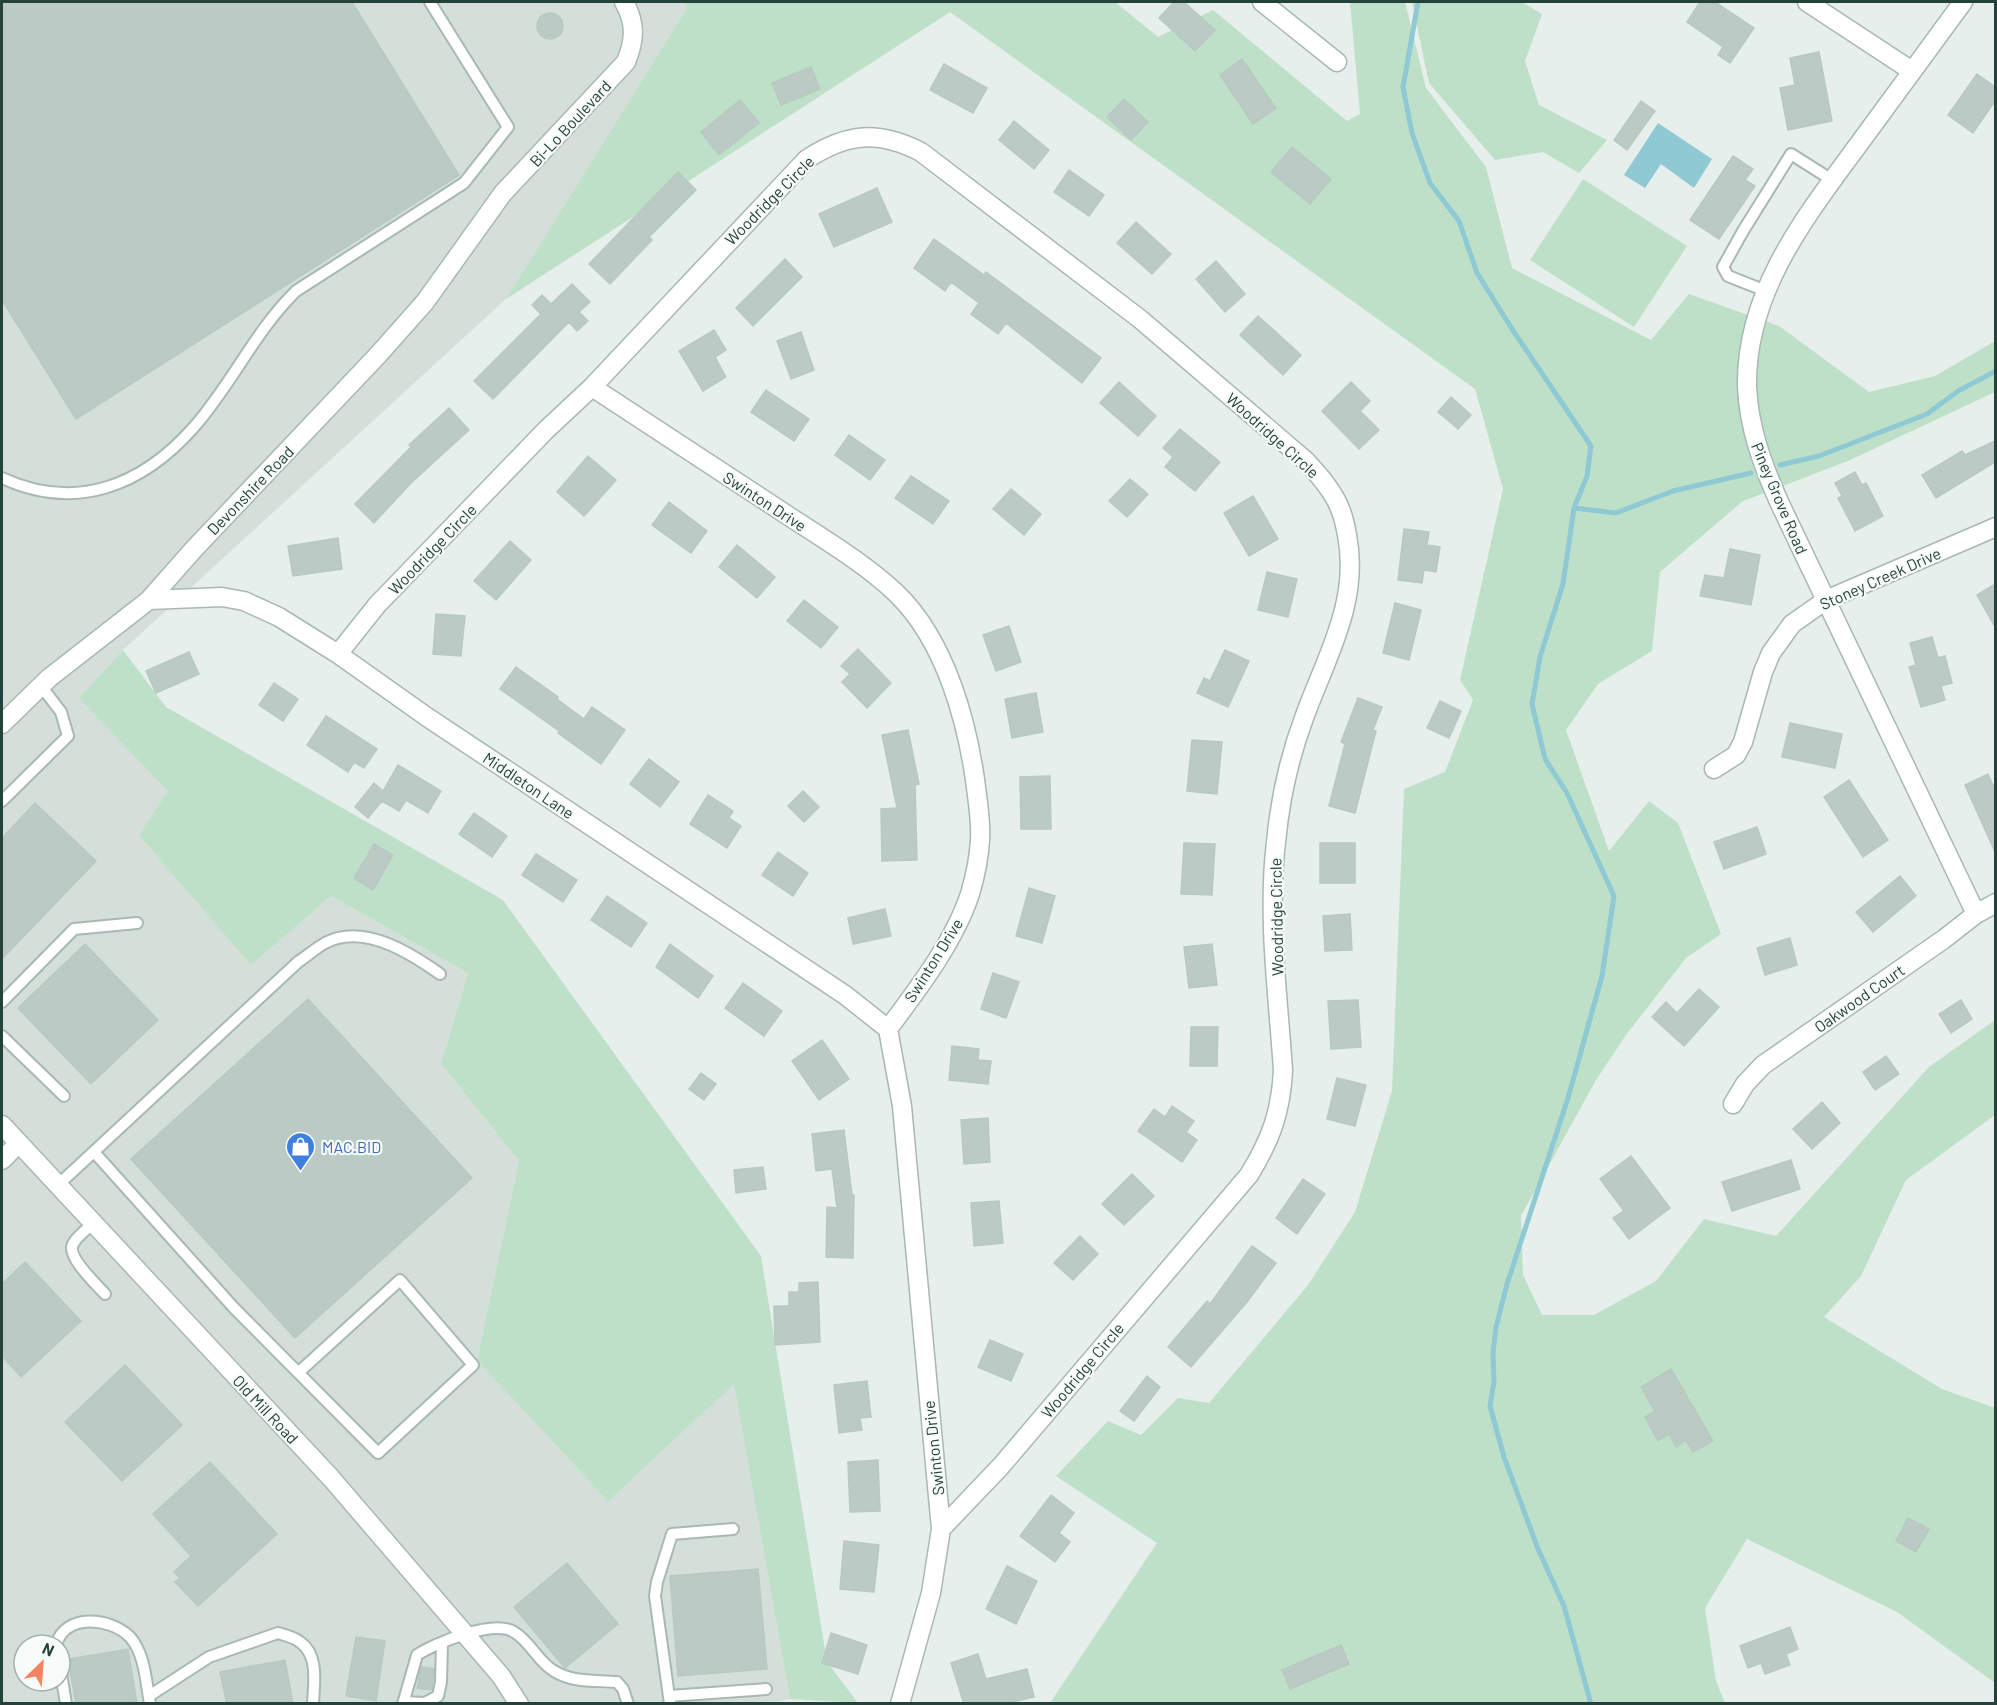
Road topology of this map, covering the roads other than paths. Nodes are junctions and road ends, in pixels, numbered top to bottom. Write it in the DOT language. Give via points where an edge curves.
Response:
graph roads {
  1 [pos="430,2"];
  2 [pos="624,2"];
  3 [pos="1262,2"];
  4 [pos="1807,2"];
  5 [pos="1963,2"];
  6 [pos="1337,62"];
  7 [pos="1912,71"];
  8 [pos="1832,180"];
  9 [pos="474,232"];
  10 [pos="1766,291"];
  11 [pos="592,387"];
  12 [pos="2,478"];
  13 [pos="1995,526"];
  14 [pos="149,600"];
  15 [pos="1826,600"];
  16 [pos="338,654"];
  17 [pos="40,686"];
  18 [pos="2,724"];
  19 [pos="1714,769"];
  20 [pos="2,801"];
  21 [pos="1995,903"];
  22 [pos="1976,914"];
  23 [pos="137,923"];
  24 [pos="440,974"];
  25 [pos="2,1002"];
  26 [pos="888,1029"];
  27 [pos="2,1036"];
  28 [pos="64,1096"];
  29 [pos="1733,1104"];
  30 [pos="2,1125"];
  31 [pos="18,1144"];
  32 [pos="94,1152"];
  33 [pos="2,1160"];
  34 [pos="58,1185"];
  35 [pos="94,1223"];
  36 [pos="105,1294"];
  37 [pos="299,1372"];
  38 [pos="733,1529"];
  39 [pos="940,1529"];
  40 [pos="62,1633"];
  41 [pos="466,1634"];
  42 [pos="442,1644"];
  43 [pos="766,1689"];
  44 [pos="150,1700"];
  45 [pos="669,1700"];
  46 [pos="404,1703"];
  47 [pos="313,1704"];
  48 [pos="519,1704"];
  49 [pos="628,1704"];
  50 [pos="900,1704"];
  1 -- 12 [label="lane" via="508,127 464,183 296,291 278,309 194,427 140,472 108,488 80,494 51,493"];
  2 -- 9 [label="street, Bi-Lo Boulevard" via="634,36 626,62 503,193"];
  3 -- 6 [label="street"];
  4 -- 7 [label="street"];
  5 -- 7 [label="street, Piney Grove Road"];
  7 -- 8 [label="street, Piney Grove Road"];
  8 -- 10 [label="street, Piney Grove Road" via="1785,250"];
  8 -- 10 [label="lane" via="1791,154 1743,231 1724,267 1728,276"];
  9 -- 14 [label="street, Devonshire Road" via="445,276 402,328"];
  10 -- 15 [label="street, Piney Grove Road" via="1756,317 1748,365 1753,433 1776,495"];
  11 -- 16 [label="street, Woodridge Circle" via="377,605"];
  11 -- 26 [label="street, Swinton Drive" via="879,577 915,615 942,662 973,764 980,821 978,859 970,893 955,928 920,987"];
  11 -- 39 [label="street, Woodridge Circle" via="807,159 844,140 885,138 921,152 1140,319 1306,461 1335,498 1344,520 1351,561 1349,596 1292,752 1275,845 1273,925 1283,1070 1282,1093 1266,1148 1242,1184 1001,1466"];
  13 -- 15 [label="street, Stoney Creek Drive"];
  14 -- 16 [label="street, Middleton Lane" via="222,597 244,602"];
  14 -- 17 [label="street, Devonshire Road"];
  15 -- 19 [label="street, Stoney Creek Drive" via="1792,624 1780,638 1763,672 1743,742 1736,754"];
  15 -- 22 [label="street, Piney Grove Road"];
  16 -- 26 [label="street, Middleton Lane" via="845,995"];
  17 -- 18 [label="street, Devonshire Road"];
  17 -- 20 [label="lane" via="61,712 68,736"];
  21 -- 22 [label="street, Oakwood Court"];
  22 -- 29 [label="street, Oakwood Court" via="1763,1065"];
  23 -- 25 [label="lane" via="74,928"];
  24 -- 32 [label="lane" via="378,939 349,937 326,943 298,962"];
  26 -- 39 [label="street, Swinton Drive" via="902,1106"];
  27 -- 28 [label="lane"];
  30 -- 31 [label="street, Old Mill Road"];
  31 -- 33 [label="street"];
  31 -- 34 [label="street, Old Mill Road"];
  32 -- 34 [label="lane"];
  32 -- 37 [label="lane" via="234,1308"];
  34 -- 35 [label="street, Old Mill Road"];
  35 -- 36 [label="lane" via="73,1244 72,1251"];
  35 -- 41 [label="street, Old Mill Road" via="331,1478"];
  37 -- 37 [label="lane" via="378,1453 473,1365 400,1280"];
  38 -- 45 [label="lane" via="672,1534 655,1596"];
  39 -- 50 [label="street, Swinton Drive" via="931,1593"];
  40 -- 44 [label="lane" via="90,1621 111,1624 130,1637 142,1661"];
  41 -- 42 [label="lane"];
  41 -- 48 [label="street, Old Mill Road"];
  41 -- 49 [label="lane" via="504,1628 514,1632 551,1670 574,1680 617,1682"];
  42 -- 46 [label="lane" via="417,1655"];
  42 -- 46 [label="lane" via="438,1696 425,1703"];
  43 -- 45 [label="lane"];
  44 -- 47 [label="lane" via="209,1657 278,1633 300,1642 312,1656"];
}
